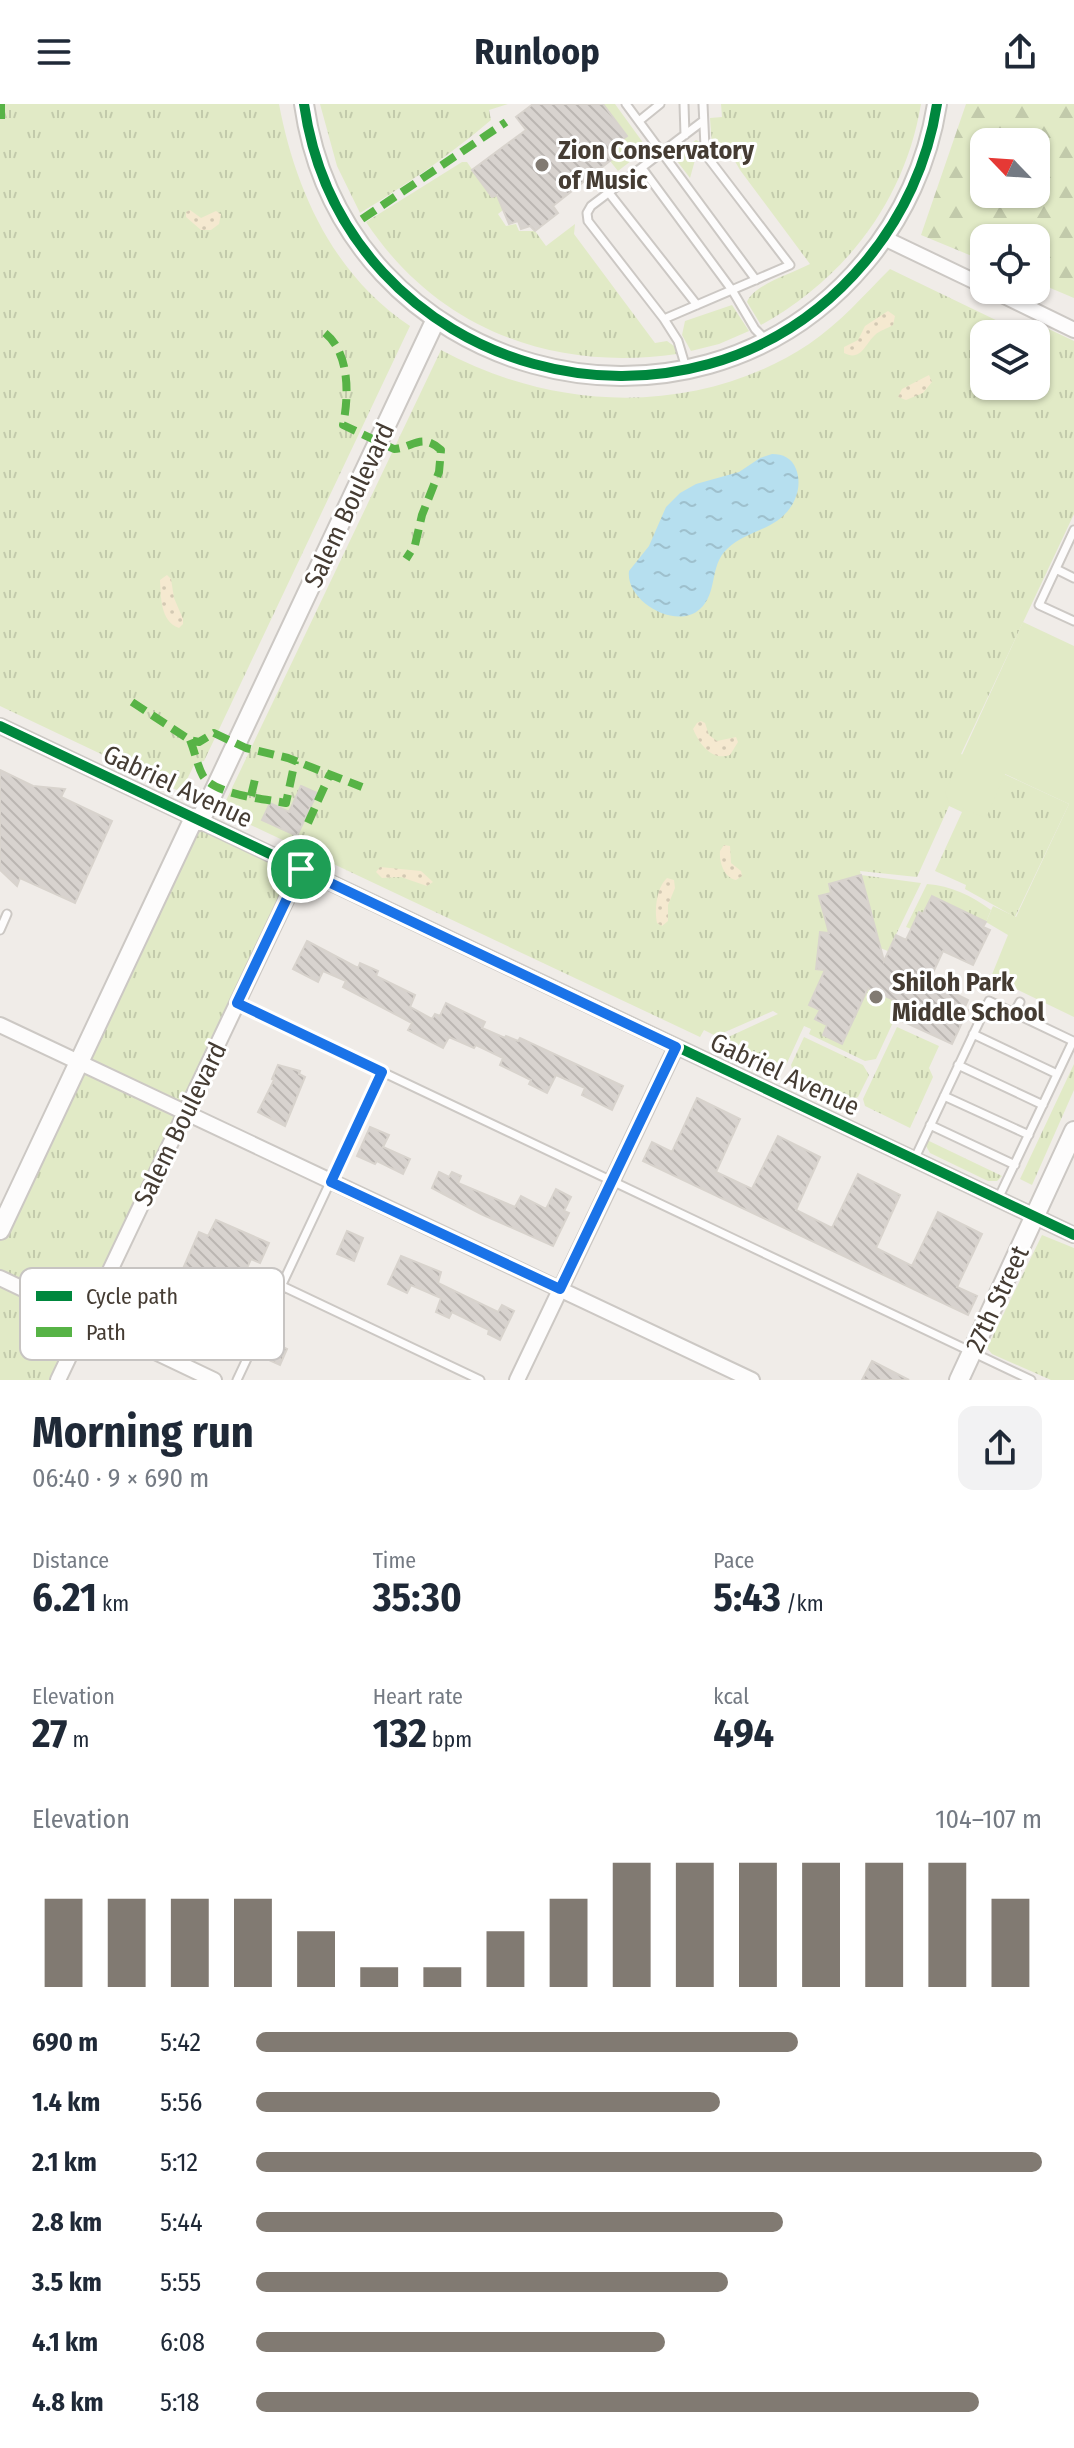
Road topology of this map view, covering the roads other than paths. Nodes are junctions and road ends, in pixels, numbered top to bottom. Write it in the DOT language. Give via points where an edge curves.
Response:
graph roads {
  1 [pos="304,104"];
  2 [pos="626,104"];
  3 [pos="660,104"];
  4 [pos="684,104"];
  5 [pos="703,104"];
  6 [pos="937,104"];
  7 [pos="639,121"];
  8 [pos="703,121"];
  9 [pos="685,135"];
  10 [pos="662,152"];
  11 [pos="642,168"];
  12 [pos="609,193"];
  13 [pos="884,238"];
  14 [pos="970,279"];
  15 [pos="756,280"];
  16 [pos="732,290"];
  17 [pos="1021,304"];
  18 [pos="697,305"];
  19 [pos="436,319"];
  20 [pos="664,319"];
  21 [pos="1074,330"];
  22 [pos="768,341"];
  23 [pos="686,370"];
  24 [pos="1074,530"];
  25 [pos="1056,569"];
  26 [pos="1074,578"];
  27 [pos="1074,621"];
  28 [pos="0,726"];
  29 [pos="197,819"];
  30 [pos="301,869"];
  31 [pos="7,914"];
  32 [pos="0,930"];
  33 [pos="1020,1002"];
  34 [pos="237,1003"];
  35 [pos="1014,1013"];
  36 [pos="0,1025"];
  37 [pos="973,1034"];
  38 [pos="676,1047"];
  39 [pos="79,1063"];
  40 [pos="958,1065"];
  41 [pos="382,1072"];
  42 [pos="1057,1074"];
  43 [pos="944,1096"];
  44 [pos="1043,1105"];
  45 [pos="185,1113"];
  46 [pos="930,1125"];
  47 [pos="1074,1131"];
  48 [pos="1029,1135"];
  49 [pos="914,1160"];
  50 [pos="1015,1165"];
  51 [pos="331,1182"];
  52 [pos="612,1182"];
  53 [pos="998,1199"];
  54 [pos="1036,1217"];
  55 [pos="0,1230"];
  56 [pos="1074,1235"];
  57 [pos="112,1268"];
  58 [pos="0,1278"];
  59 [pos="284,1282"];
  60 [pos="284,1287"];
  61 [pos="20,1288"];
  62 [pos="560,1289"];
  63 [pos="972,1352"];
  64 [pos="68,1360"];
  65 [pos="172,1360"];
  66 [pos="247,1360"];
  67 [pos="58,1380"];
  68 [pos="214,1380"];
  69 [pos="237,1380"];
  70 [pos="480,1380"];
  71 [pos="517,1380"];
  72 [pos="752,1380"];
  73 [pos="959,1380"];
  74 [pos="1031,1380"];
  1 -- 19 [label="street" via="322,174 350,229 389,279"];
  2 -- 7 [label="lane"];
  3 -- 7 [label="lane"];
  4 -- 9 [label="lane"];
  5 -- 8 [label="lane"];
  6 -- 13 [label="street" via="920,169"];
  7 -- 10 [label="lane"];
  8 -- 9 [label="lane"];
  8 -- 15 [label="lane" via="709,159 790,265"];
  9 -- 10 [label="lane"];
  10 -- 11 [label="lane"];
  10 -- 15 [label="lane"];
  11 -- 12 [label="lane"];
  11 -- 16 [label="lane"];
  12 -- 18 [label="lane"];
  12 -- 20 [label="lane" via="589,209 588,221"];
  13 -- 14 [label="street"];
  13 -- 22 [label="street" via="832,296"];
  15 -- 16 [label="lane"];
  16 -- 18 [label="lane"];
  16 -- 22 [label="lane"];
  17 -- 21 [label="street"];
  18 -- 20 [label="lane"];
  19 -- 23 [label="street" via="495,352 563,372 633,377"];
  19 -- 29 [label="street, Salem Boulevard"];
  20 -- 23 [label="lane" via="678,341"];
  22 -- 23 [label="street"];
  24 -- 25 [label="lane"];
  25 -- 26 [label="lane"];
  25 -- 27 [label="lane" via="1039,605"];
  28 -- 29 [label="street, Gabriel Avenue"];
  29 -- 30 [label="street, Gabriel Avenue"];
  29 -- 39 [label="street, Salem Boulevard"];
  30 -- 34 [label="street, Salem Boulevard"];
  30 -- 38 [label="street, Gabriel Avenue"];
  31 -- 32 [label="lane"];
  33 -- 35 [label="lane"];
  34 -- 41 [label="lane"];
  34 -- 45 [label="street, Salem Boulevard"];
  35 -- 37 [label="lane" via="989,1001"];
  35 -- 42 [label="lane" via="1073,1041"];
  36 -- 39 [label="street"];
  37 -- 40 [label="lane"];
  37 -- 42 [label="lane"];
  38 -- 49 [label="street, Gabriel Avenue"];
  38 -- 52 [label="street"];
  39 -- 45 [label="street"];
  39 -- 55 [label="street, Salem Boulevard"];
  40 -- 43 [label="lane"];
  40 -- 44 [label="lane"];
  41 -- 51 [label="lane"];
  41 -- 52 [label="lane"];
  42 -- 44 [label="lane"];
  43 -- 46 [label="lane"];
  43 -- 48 [label="lane"];
  44 -- 48 [label="lane"];
  45 -- 51 [label="street"];
  45 -- 57 [label="street, Salem Boulevard"];
  46 -- 49 [label="lane"];
  46 -- 50 [label="lane"];
  47 -- 54 [label="street, 27th Street"];
  48 -- 50 [label="lane"];
  49 -- 53 [label="street, Gabriel Avenue"];
  50 -- 53 [label="lane"];
  51 -- 59 [label="lane"];
  51 -- 62 [label="street"];
  52 -- 62 [label="street"];
  52 -- 63 [label="lane"];
  53 -- 54 [label="street, Gabriel Avenue"];
  54 -- 56 [label="street, Gabriel Avenue"];
  54 -- 63 [label="street, 27th Street"];
  58 -- 61 [label="street"];
  60 -- 70 [label="lane"];
  62 -- 71 [label="street"];
  62 -- 72 [label="street"];
  63 -- 73 [label="street, 27th Street"];
  63 -- 74 [label="lane"];
  64 -- 67 [label="street, Salem Boulevard"];
  65 -- 68 [label="street"];
  66 -- 69 [label="lane"];
}
